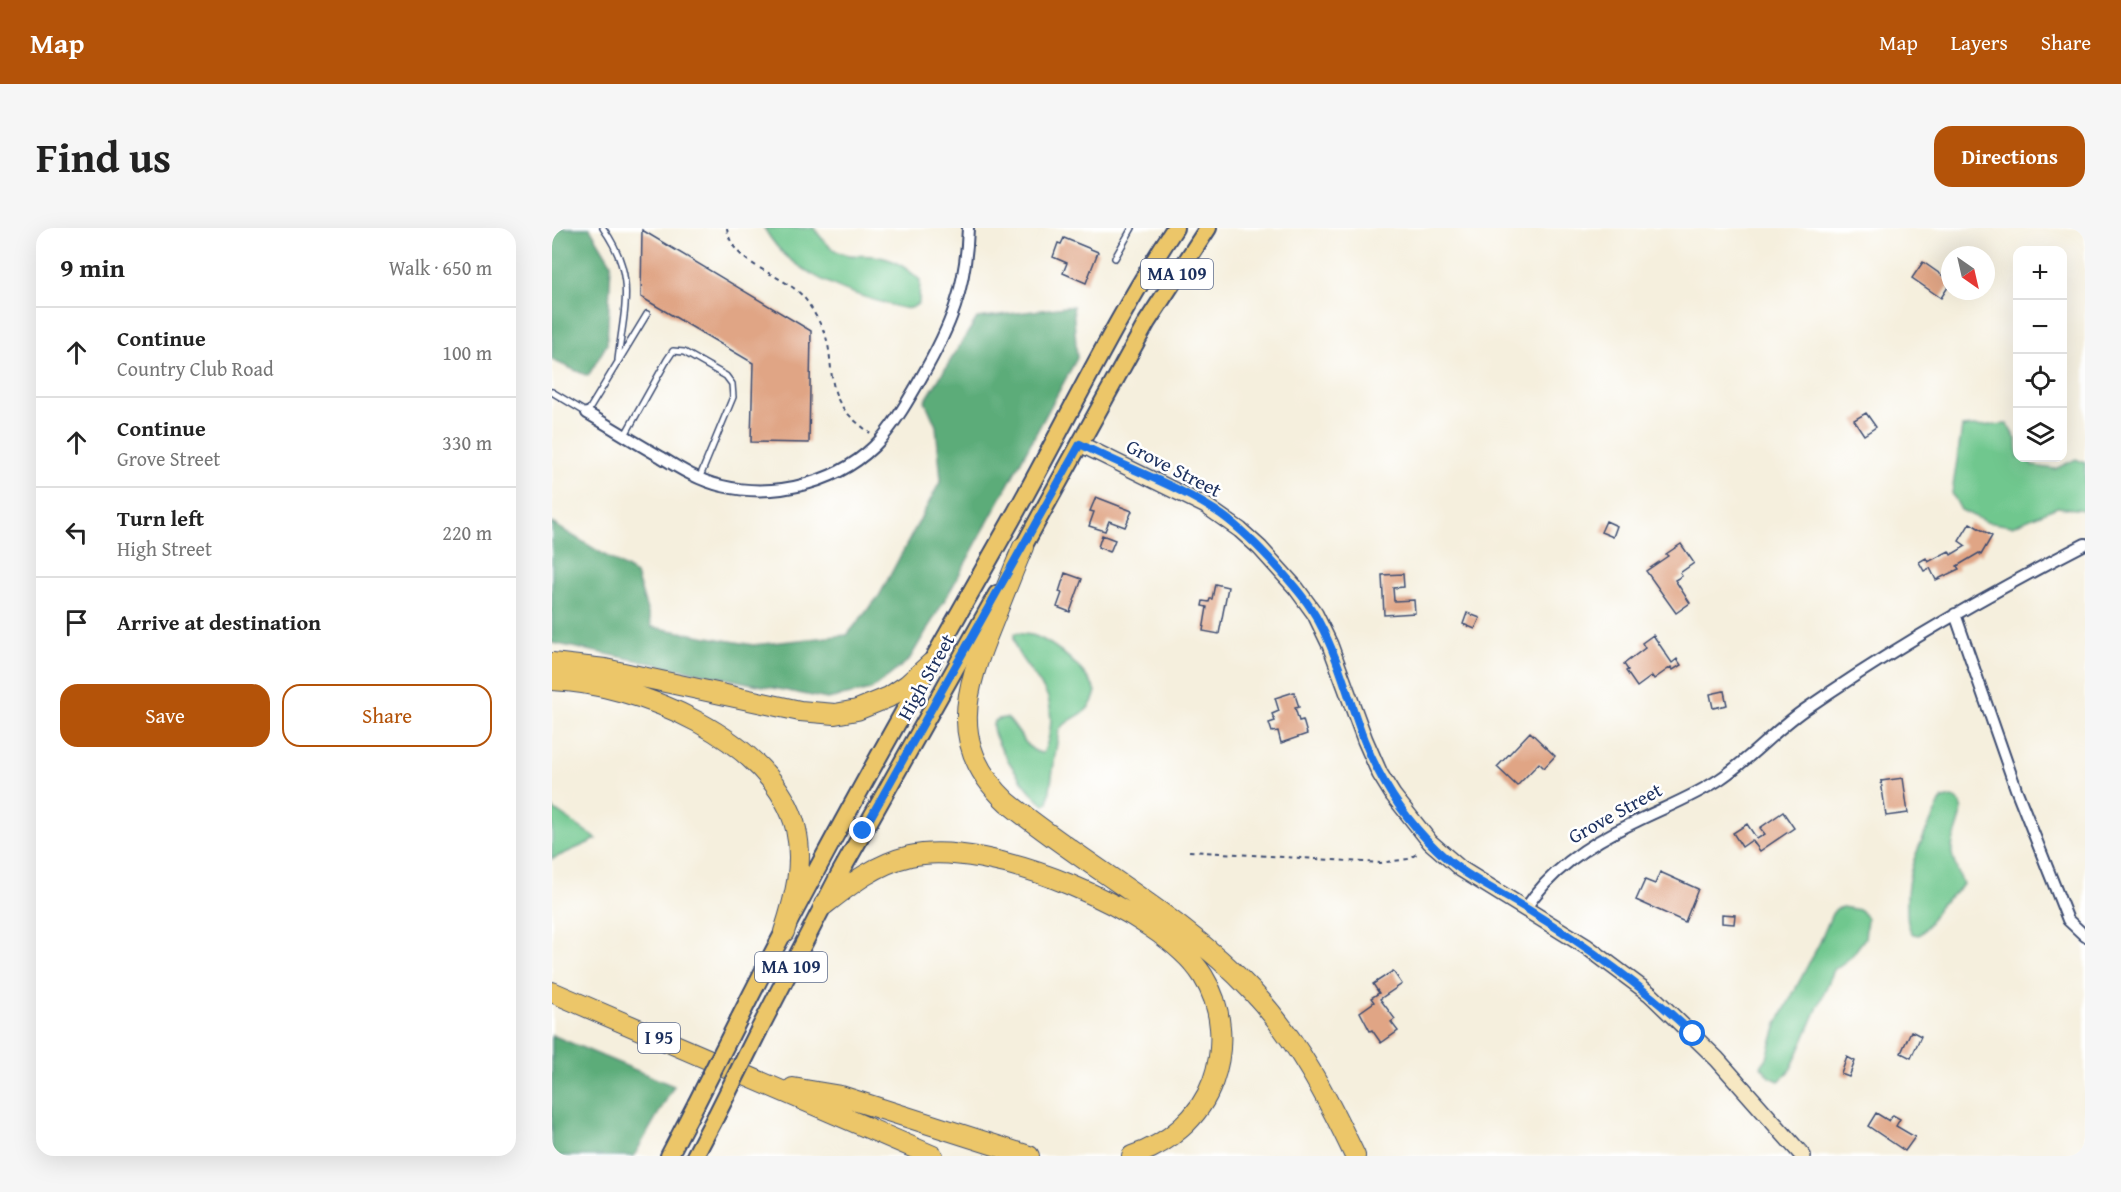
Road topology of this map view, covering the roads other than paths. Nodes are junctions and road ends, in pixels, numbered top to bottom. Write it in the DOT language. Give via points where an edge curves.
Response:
graph roads {
  1 [pos="603,228"];
  2 [pos="968,228"];
  3 [pos="1132,228"];
  4 [pos="1175,228"];
  5 [pos="1208,228"];
  6 [pos="1115,258"];
  7 [pos="647,314"];
  8 [pos="617,362"];
  9 [pos="552,392"];
  10 [pos="587,413"];
  11 [pos="625,435"];
  12 [pos="1080,444"];
  13 [pos="699,478"];
  14 [pos="2085,544"];
  15 [pos="1023,547"];
  16 [pos="1955,614"];
  17 [pos="552,663"];
  18 [pos="931,663"];
  19 [pos="552,680"];
  20 [pos="824,905"];
  21 [pos="1526,908"];
  22 [pos="784,932"];
  23 [pos="2085,936"];
  24 [pos="552,992"];
  25 [pos="766,1084"];
  26 [pos="669,1156"];
  27 [pos="695,1156"];
  28 [pos="933,1156"];
  29 [pos="1029,1156"];
  30 [pos="1132,1156"];
  31 [pos="1355,1156"];
  32 [pos="1803,1156"];
  1 -- 8 [label="lane" via="616,248 626,277"];
  2 -- 13 [label="street" via="963,279 949,326 902,410 879,441 836,473 789,489 744,490"];
  3 -- 6 [label="lane"];
  4 -- 18 [label="main road, High Street / MA 109" via="1119,320"];
  5 -- 12 [label="main road, High Street / MA 109" via="1147,322"];
  7 -- 8 [label="lane"];
  8 -- 10 [label="lane"];
  9 -- 10 [label="lane"];
  10 -- 11 [label="street"];
  11 -- 13 [label="street"];
  11 -- 13 [label="lane" via="673,351 684,351 726,376 732,384 733,397"];
  12 -- 15 [label="main road, High Street / MA 109"];
  12 -- 21 [label="street, Grove Street" via="1221,515 1260,548 1296,588 1320,623 1365,740 1393,795 1430,842 1461,869"];
  14 -- 16 [label="street, Grove Street"];
  15 -- 20 [label="main road, High Street / MA 109"];
  15 -- 31 [label="highway" via="969,687 966,724 980,767 998,794 1015,809 1191,936 1248,987 1314,1074"];
  16 -- 21 [label="street, Grove Street" via="1801,712 1722,778 1588,849 1546,881"];
  16 -- 23 [label="street" via="2016,789 2068,920"];
  17 -- 18 [label="highway" via="604,669 800,711 835,714 889,697"];
  18 -- 22 [label="main road, High Street / MA 109"];
  19 -- 22 [label="highway" via="612,688 666,706 719,735 764,772 788,805 799,847 798,884"];
  20 -- 27 [label="main road, High Street / MA 109, bridge"];
  20 -- 30 [label="highway" via="880,866 912,855 955,854 1061,881 1123,911 1175,945 1196,967 1211,992 1220,1026 1219,1057 1209,1091 1191,1118 1160,1143"];
  21 -- 32 [label="street" via="1650,994 1717,1059"];
  22 -- 26 [label="main road, High Street / MA 109, bridge"];
  24 -- 25 [label="highway, I 95"];
  25 -- 28 [label="highway, I 95"];
  25 -- 29 [label="highway" via="842,1096"];
}
